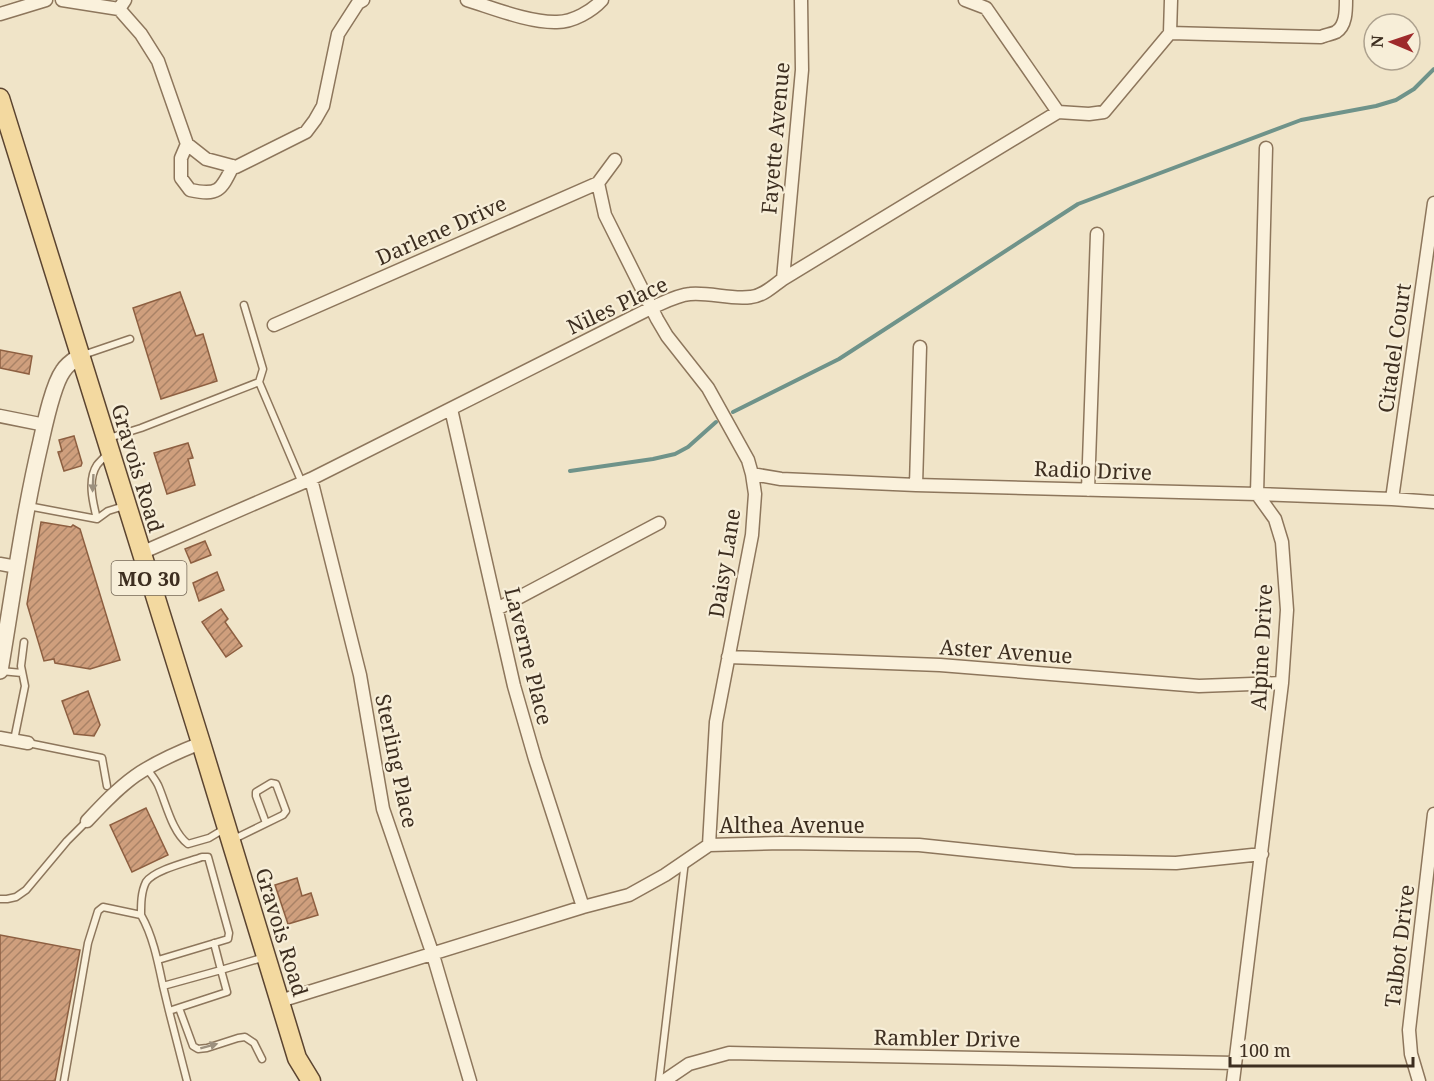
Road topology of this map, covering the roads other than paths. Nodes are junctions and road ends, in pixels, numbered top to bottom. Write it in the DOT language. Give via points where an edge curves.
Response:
graph roads {
  1 [pos="46,0"];
  2 [pos="62,0"];
  3 [pos="363,0"];
  4 [pos="467,0"];
  5 [pos="602,0"];
  6 [pos="801,0"];
  7 [pos="965,0"];
  8 [pos="1170,0"];
  9 [pos="986,4"];
  10 [pos="122,5"];
  11 [pos="1346,6"];
  12 [pos="0,14"];
  13 [pos="1170,33"];
  14 [pos="0,98"];
  15 [pos="1058,112"];
  16 [pos="187,144"];
  17 [pos="1266,148"];
  18 [pos="615,160"];
  19 [pos="233,166"];
  20 [pos="598,183"];
  21 [pos="1434,203"];
  22 [pos="1097,234"];
  23 [pos="783,279"];
  24 [pos="244,304"];
  25 [pos="651,308"];
  26 [pos="274,325"];
  27 [pos="130,339"];
  28 [pos="920,347"];
  29 [pos="80,356"];
  30 [pos="259,382"];
  31 [pos="451,410"];
  32 [pos="0,416"];
  33 [pos="45,425"];
  34 [pos="107,445"];
  35 [pos="752,474"];
  36 [pos="306,481"];
  37 [pos="916,485"];
  38 [pos="1088,490"];
  39 [pos="1257,494"];
  40 [pos="1392,499"];
  41 [pos="1434,502"];
  42 [pos="126,505"];
  43 [pos="27,506"];
  44 [pos="97,519"];
  45 [pos="659,524"];
  46 [pos="141,553"];
  47 [pos="0,564"];
  48 [pos="17,567"];
  49 [pos="497,609"];
  50 [pos="24,642"];
  51 [pos="728,657"];
  52 [pos="0,671"];
  53 [pos="22,673"];
  54 [pos="1282,683"];
  55 [pos="0,738"];
  56 [pos="14,741"];
  57 [pos="28,743"];
  58 [pos="201,743"];
  59 [pos="153,766"];
  60 [pos="108,792"];
  61 [pos="1434,814"];
  62 [pos="87,821"];
  63 [pos="266,823"];
  64 [pos="229,834"];
  65 [pos="709,845"];
  66 [pos="1262,854"];
  67 [pos="685,861"];
  68 [pos="0,899"];
  69 [pos="583,907"];
  70 [pos="141,915"];
  71 [pos="214,943"];
  72 [pos="433,955"];
  73 [pos="265,957"];
  74 [pos="158,960"];
  75 [pos="221,970"];
  76 [pos="163,986"];
  77 [pos="280,1001"];
  78 [pos="179,1008"];
  79 [pos="169,1011"];
  80 [pos="297,1058"];
  81 [pos="262,1059"];
  82 [pos="1236,1063"];
  83 [pos="64,1081"];
  84 [pos="187,1081"];
  85 [pos="297,1081"];
  86 [pos="311,1081"];
  87 [pos="470,1081"];
  88 [pos="659,1081"];
  89 [pos="664,1081"];
  90 [pos="1233,1081"];
  91 [pos="1419,1081"];
  1 -- 12 [label="street"];
  2 -- 10 [label="street"];
  3 -- 19 [label="street" via="338,34 323,106 306,132"];
  4 -- 5 [label="street" via="533,20 559,22 594,9"];
  6 -- 23 [label="street, Fayette Avenue" via="802,70"];
  7 -- 9 [label="street"];
  8 -- 13 [label="street"];
  9 -- 15 [label="street"];
  10 -- 16 [label="street" via="158,60"];
  11 -- 13 [label="street" via="1343,23 1336,32 1321,37"];
  13 -- 15 [label="street" via="1104,112"];
  14 -- 29 [label="main road, Gravois Road / MO 30"];
  15 -- 23 [label="street, Niles Place"];
  16 -- 19 [label="street" via="206,159"];
  16 -- 19 [label="street" via="181,159 181,178 190,190 213,192 223,187"];
  17 -- 39 [label="street"];
  18 -- 20 [label="street, Darlene Drive"];
  20 -- 25 [label="street, Daisy Lane" via="605,214"];
  20 -- 26 [label="street, Darlene Drive"];
  21 -- 40 [label="street, Citadel Court"];
  22 -- 38 [label="street"];
  23 -- 25 [label="street, Niles Place" via="752,297 688,294"];
  24 -- 30 [label="lane" via="263,369"];
  25 -- 31 [label="street, Niles Place"];
  25 -- 35 [label="street, Daisy Lane" via="667,336 708,388"];
  27 -- 29 [label="lane"];
  28 -- 37 [label="street"];
  29 -- 33 [label="street" via="61,372"];
  29 -- 34 [label="main road, Gravois Road / MO 30"];
  30 -- 34 [label="lane"];
  30 -- 36 [label="lane"];
  31 -- 36 [label="street, Niles Place"];
  31 -- 49 [label="street, Laverne Place"];
  32 -- 33 [label="street"];
  33 -- 43 [label="street"];
  34 -- 42 [label="main road, Gravois Road / MO 30"];
  34 -- 44 [label="lane, one-way" via="93,474"];
  35 -- 37 [label="street, Radio Drive" via="781,479"];
  35 -- 51 [label="street, Daisy Lane" via="752,535"];
  36 -- 46 [label="street, Niles Place"];
  36 -- 72 [label="street, Sterling Place" via="360,675 383,809"];
  37 -- 38 [label="street, Radio Drive"];
  38 -- 39 [label="street, Radio Drive"];
  39 -- 40 [label="street, Radio Drive"];
  39 -- 54 [label="street, Alpine Drive" via="1275,519 1282,542 1287,610"];
  40 -- 41 [label="street, Radio Drive"];
  42 -- 44 [label="lane"];
  42 -- 46 [label="main road, Gravois Road / MO 30"];
  43 -- 44 [label="lane"];
  43 -- 48 [label="street"];
  45 -- 49 [label="street"];
  46 -- 58 [label="main road, Gravois Road / MO 30"];
  47 -- 48 [label="street"];
  48 -- 52 [label="street"];
  49 -- 69 [label="street, Laverne Place" via="524,722"];
  50 -- 53 [label="lane"];
  51 -- 54 [label="street, Aster Avenue" via="940,665 1199,686"];
  51 -- 65 [label="street, Daisy Lane" via="716,722"];
  52 -- 53 [label="lane"];
  53 -- 56 [label="lane" via="25,686"];
  54 -- 66 [label="street, Alpine Drive"];
  55 -- 56 [label="street"];
  56 -- 57 [label="street"];
  57 -- 60 [label="lane" via="102,758"];
  58 -- 59 [label="street"];
  58 -- 64 [label="main road, Gravois Road / MO 30"];
  59 -- 60 [label="street"];
  59 -- 64 [label="lane" via="156,782 182,839 188,844"];
  60 -- 62 [label="street"];
  61 -- 91 [label="street, Talbot Drive" via="1409,1030"];
  62 -- 68 [label="lane" via="26,890 16,897"];
  63 -- 63 [label="lane" via="286,811 276,784 271,783 256,792"];
  63 -- 64 [label="lane"];
  64 -- 73 [label="main road, Gravois Road / MO 30"];
  65 -- 66 [label="street, Althea Avenue" via="919,845 1074,861 1176,863"];
  65 -- 67 [label="street, Althea Avenue"];
  66 -- 82 [label="street, Alpine Drive"];
  67 -- 69 [label="street, Althea Avenue" via="629,894"];
  67 -- 88 [label="lane"];
  69 -- 72 [label="street, Althea Avenue"];
  70 -- 71 [label="lane" via="141,899 150,878 208,857 229,933 228,939"];
  70 -- 74 [label="lane"];
  70 -- 83 [label="lane" via="103,906 98,911 88,943"];
  71 -- 74 [label="lane"];
  71 -- 75 [label="lane"];
  72 -- 77 [label="street, Althea Avenue"];
  72 -- 87 [label="street, Sterling Place"];
  73 -- 75 [label="lane"];
  73 -- 77 [label="main road, Gravois Road / MO 30"];
  74 -- 76 [label="lane"];
  75 -- 76 [label="lane"];
  75 -- 78 [label="lane" via="227,992"];
  76 -- 79 [label="lane"];
  77 -- 80 [label="main road, Gravois Road / MO 30"];
  78 -- 79 [label="lane"];
  78 -- 81 [label="lane, one-way" via="193,1046 207,1048 245,1037 254,1043"];
  79 -- 84 [label="lane"];
  80 -- 85 [label="main road, Gravois Road / MO 30"];
  80 -- 86 [label="main road, Gravois Road / MO 30"];
  82 -- 89 [label="street, Rambler Drive" via="729,1053 689,1064"];
  82 -- 90 [label="street, Alpine Drive"];
}
